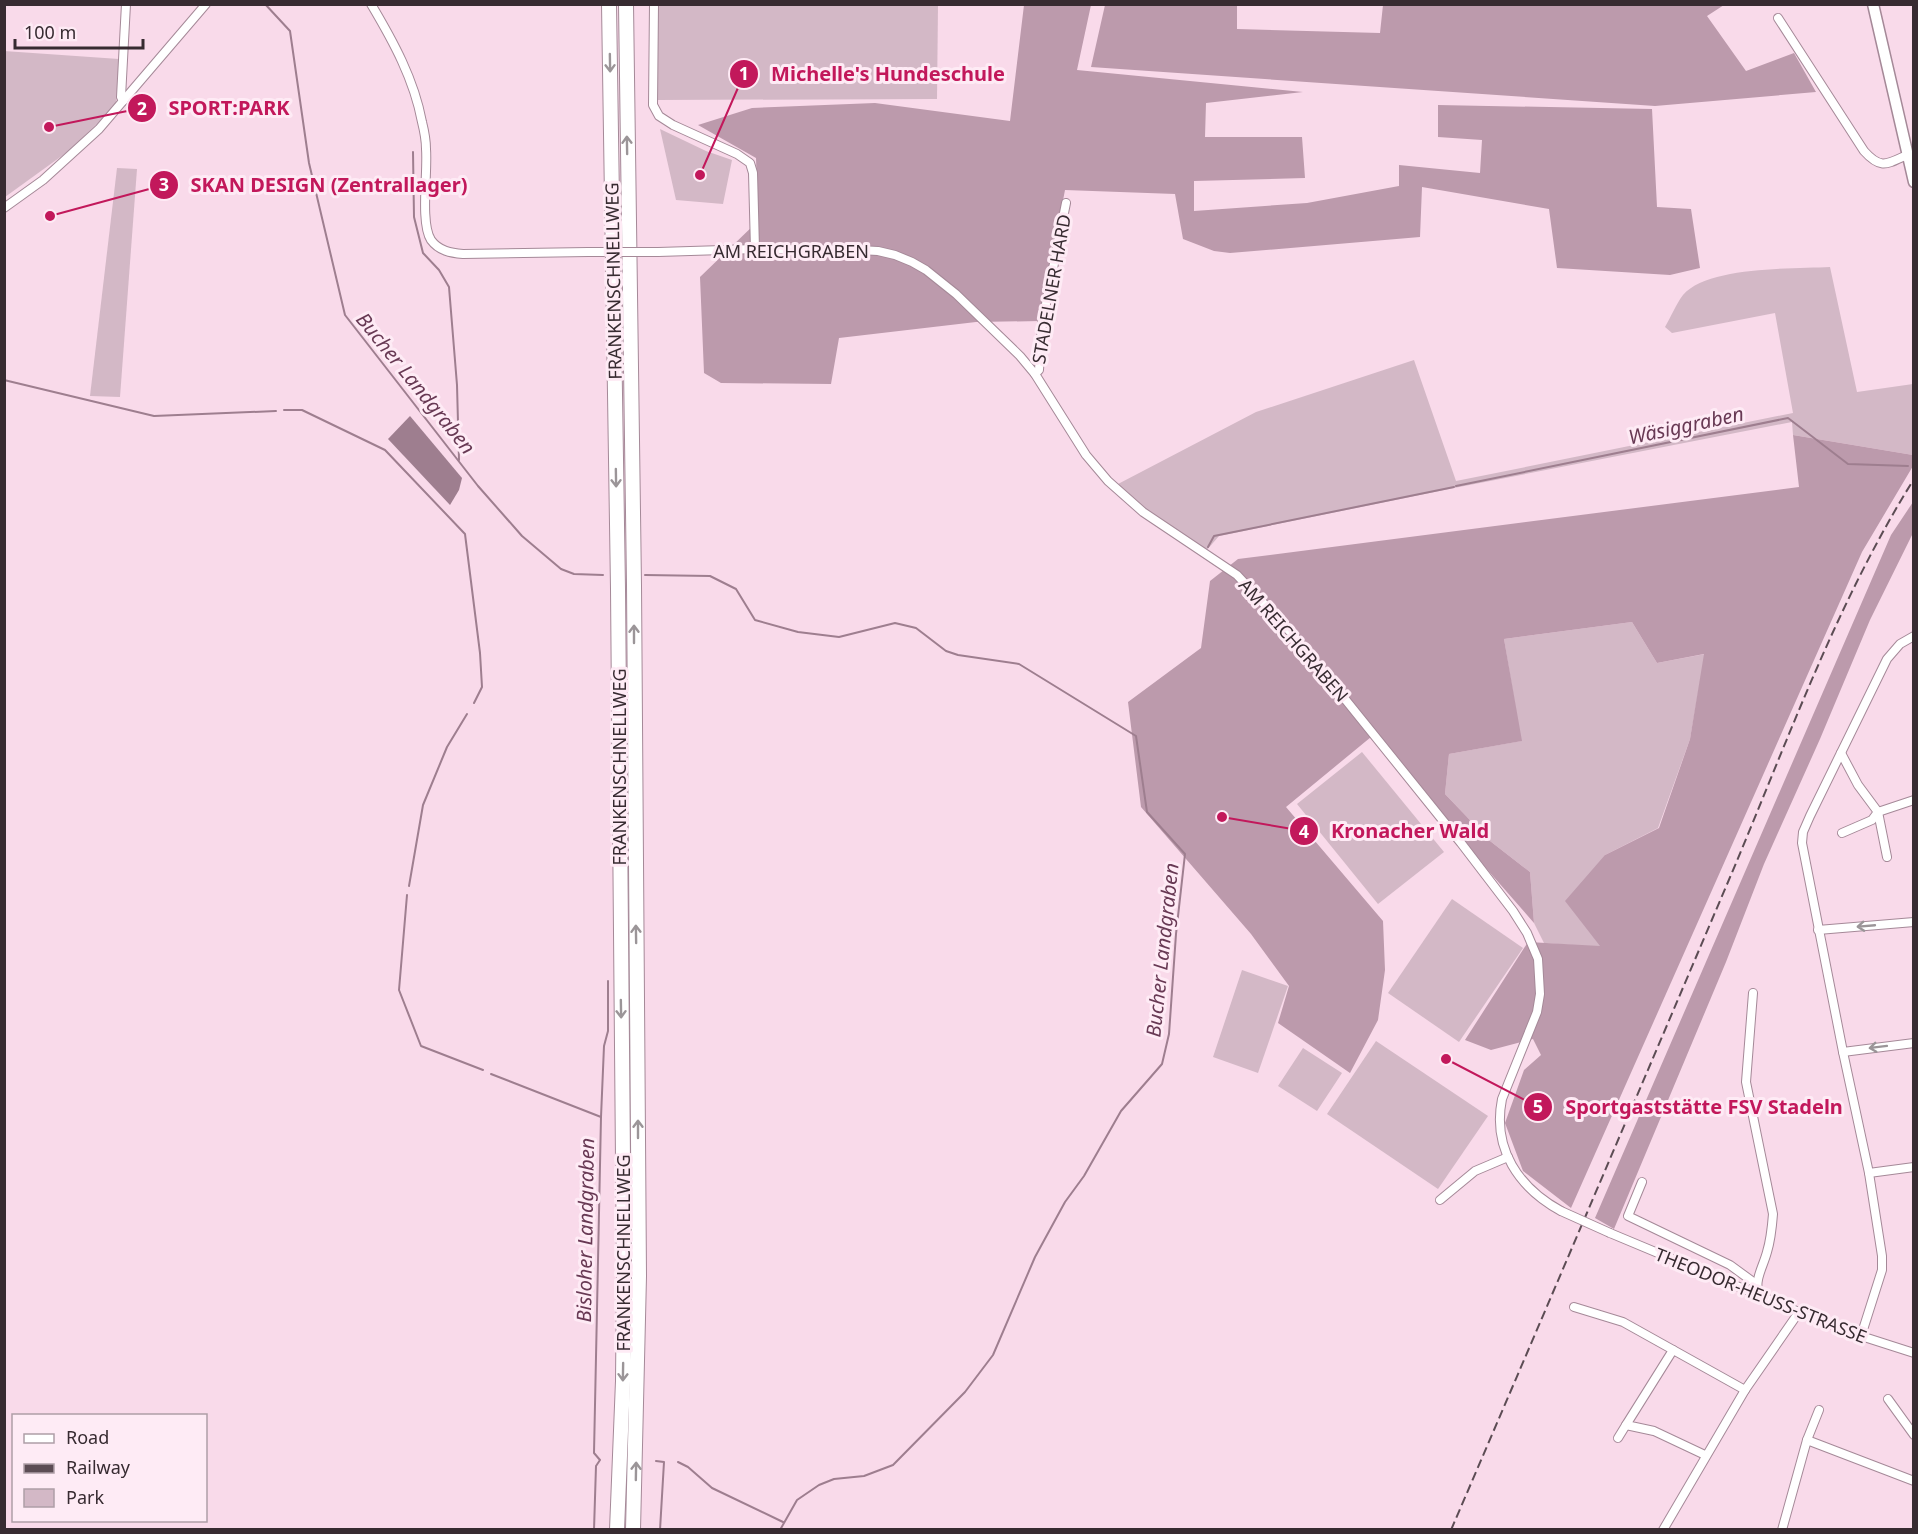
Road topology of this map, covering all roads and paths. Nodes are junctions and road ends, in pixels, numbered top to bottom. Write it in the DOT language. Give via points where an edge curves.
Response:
graph roads {
  1 [pos="126,4"];
  2 [pos="206,4"];
  3 [pos="371,4"];
  4 [pos="609,4"];
  5 [pos="626,4"];
  6 [pos="654,4"];
  7 [pos="1873,4"];
  8 [pos="1778,18"];
  9 [pos="123,101"];
  10 [pos="1907,155"];
  11 [pos="1913,175"];
  12 [pos="1066,203"];
  13 [pos="4,208"];
  14 [pos="755,249"];
  15 [pos="1035,374"];
  16 [pos="1914,636"];
  17 [pos="1841,753"];
  18 [pos="1914,800"];
  19 [pos="1878,812"];
  20 [pos="1842,833"];
  21 [pos="1887,857"];
  22 [pos="1914,922"];
  23 [pos="1818,930"];
  24 [pos="1753,993"];
  25 [pos="1914,1043"];
  26 [pos="1843,1052"];
  27 [pos="1508,1157"];
  28 [pos="1914,1167"];
  29 [pos="1869,1173"];
  30 [pos="1642,1182"];
  31 [pos="1440,1200"];
  32 [pos="1756,1284"];
  33 [pos="1758,1293"];
  34 [pos="1574,1307"];
  35 [pos="1799,1312"];
  36 [pos="1861,1336"];
  37 [pos="1672,1350"];
  38 [pos="1914,1353"];
  39 [pos="1745,1390"];
  40 [pos="1888,1399"];
  41 [pos="1820,1410"];
  42 [pos="1626,1425"];
  43 [pos="1914,1435"];
  44 [pos="1618,1438"];
  45 [pos="1807,1440"];
  46 [pos="1705,1455"];
  47 [pos="1914,1481"];
  48 [pos="617,1530"];
  49 [pos="633,1530"];
  50 [pos="1663,1530"];
  51 [pos="1782,1530"];
  1 -- 9 [label="street"];
  2 -- 9 [label="street"];
  3 -- 14 [label="street, AM REICHGRABEN, bridge" via="412,81 426,149 426,224 440,249 463,255"];
  4 -- 48 [label="highway, FRANKENSCHNELLWEG, one-way" via="624,1275"];
  49 -- 5 [label="highway, FRANKENSCHNELLWEG, one-way" via="639,1276"];
  6 -- 14 [label="street" via="655,111 750,163"];
  7 -- 10 [label="main road"];
  8 -- 10 [label="street" via="1864,151 1874,161 1886,164"];
  9 -- 13 [label="street" via="66,161"];
  10 -- 11 [label="main road"];
  12 -- 15 [label="street, STADELNER HARD" via="1042,324 1039,370"];
  14 -- 15 [label="street, AM REICHGRABEN" via="878,251 912,262 956,294"];
  15 -- 27 [label="street, AM REICHGRABEN" via="1086,455 1108,481 1143,512 1237,575 1295,637 1454,834 1527,933 1538,959 1540,994 1500,1111 1500,1131"];
  16 -- 17 [label="street" via="1900,644 1887,660"];
  17 -- 19 [label="street"];
  17 -- 23 [label="street" via="1803,832"];
  18 -- 19 [label="street"];
  19 -- 20 [label="street" via="1872,820"];
  19 -- 21 [label="street"];
  22 -- 23 [label="street, one-way"];
  23 -- 26 [label="street"];
  24 -- 32 [label="street" via="1746,1082 1773,1214 1772,1233"];
  25 -- 26 [label="street, one-way"];
  26 -- 29 [label="street"];
  27 -- 31 [label="street" via="1475,1171"];
  27 -- 33 [label="street, THEODOR-HEUSS-STRASSE, bridge" via="1528,1188 1542,1201"];
  28 -- 29 [label="street"];
  29 -- 36 [label="street" via="1882,1270"];
  30 -- 32 [label="street, THEODOR-HEUSS-STRASSE" via="1628,1216 1730,1265"];
  32 -- 33 [label="street"];
  33 -- 35 [label="street, THEODOR-HEUSS-STRASSE"];
  34 -- 37 [label="street" via="1623,1322"];
  35 -- 36 [label="street, THEODOR-HEUSS-STRASSE"];
  35 -- 39 [label="street"];
  36 -- 38 [label="street, THEODOR-HEUSS-STRASSE"];
  37 -- 39 [label="street"];
  37 -- 42 [label="street"];
  39 -- 46 [label="street"];
  40 -- 43 [label="street"];
  41 -- 45 [label="street"];
  42 -- 44 [label="street"];
  42 -- 46 [label="street" via="1654,1431"];
  45 -- 47 [label="street"];
  45 -- 51 [label="street"];
  46 -- 50 [label="street"];
}
